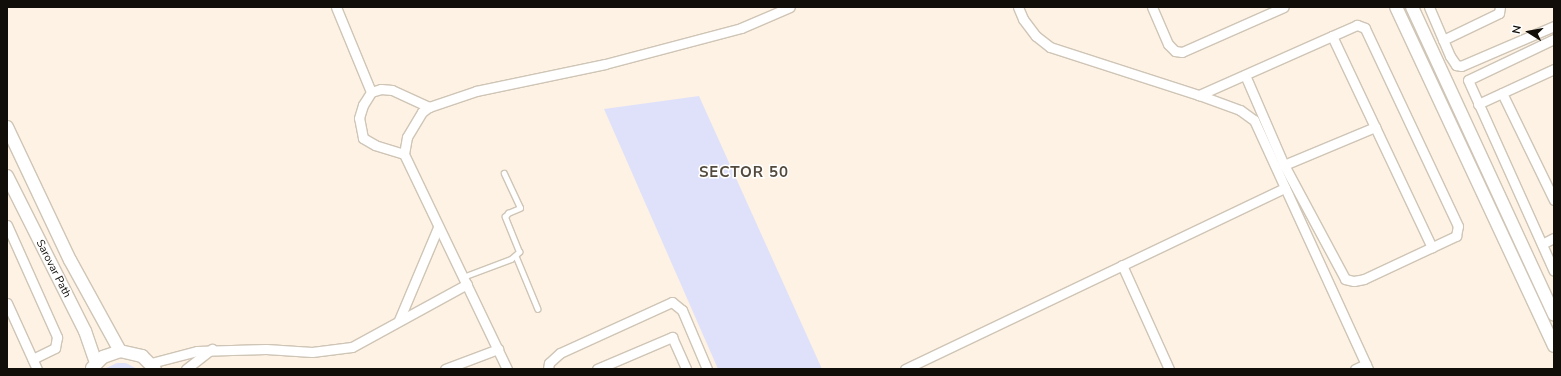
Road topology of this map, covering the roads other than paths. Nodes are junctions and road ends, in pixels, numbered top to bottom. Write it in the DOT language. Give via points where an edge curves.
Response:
graph roads {
  1 [pos="336,7"];
  2 [pos="790,7"];
  3 [pos="1018,7"];
  4 [pos="1152,7"];
  5 [pos="1284,7"];
  6 [pos="1396,7"];
  7 [pos="1412,7"];
  8 [pos="1429,7"];
  9 [pos="1500,7"];
  10 [pos="1554,26"];
  11 [pos="1332,36"];
  12 [pos="1554,39"];
  13 [pos="1443,40"];
  14 [pos="1554,69"];
  15 [pos="1244,74"];
  16 [pos="371,92"];
  17 [pos="1502,93"];
  18 [pos="1199,95"];
  19 [pos="1478,104"];
  20 [pos="429,107"];
  21 [pos="7,127"];
  22 [pos="1375,127"];
  23 [pos="404,154"];
  24 [pos="1284,165"];
  25 [pos="504,173"];
  26 [pos="7,176"];
  27 [pos="1285,188"];
  28 [pos="1554,200"];
  29 [pos="7,226"];
  30 [pos="438,227"];
  31 [pos="1554,238"];
  32 [pos="1542,244"];
  33 [pos="1432,248"];
  34 [pos="516,256"];
  35 [pos="1122,265"];
  36 [pos="1554,271"];
  37 [pos="465,281"];
  38 [pos="7,303"];
  39 [pos="538,309"];
  40 [pos="1554,315"];
  41 [pos="399,320"];
  42 [pos="1554,346"];
  43 [pos="212,349"];
  44 [pos="498,349"];
  45 [pos="120,351"];
  46 [pos="32,359"];
  47 [pos="467,365"];
  48 [pos="94,366"];
  49 [pos="153,366"];
  50 [pos="1367,366"];
  51 [pos="37,369"];
  52 [pos="186,369"];
  53 [pos="445,369"];
  54 [pos="507,369"];
  55 [pos="548,369"];
  56 [pos="597,369"];
  57 [pos="686,369"];
  58 [pos="707,369"];
  59 [pos="905,369"];
  60 [pos="1170,369"];
  61 [pos="1354,369"];
  1 -- 16 [label="street"];
  2 -- 20 [label="street" via="741,28 605,64 476,92"];
  3 -- 18 [label="street" via="1028,25 1050,47"];
  4 -- 5 [label="street" via="1168,44 1175,51 1182,52"];
  6 -- 42 [label="main road"];
  7 -- 40 [label="main road"];
  8 -- 13 [label="street"];
  9 -- 13 [label="street" via="1499,12"];
  10 -- 13 [label="street" via="1461,66 1456,65"];
  11 -- 15 [label="street"];
  11 -- 22 [label="street"];
  11 -- 33 [label="street" via="1357,25 1365,28 1458,226 1456,236"];
  12 -- 19 [label="street" via="1468,80"];
  14 -- 17 [label="street"];
  15 -- 18 [label="street"];
  15 -- 24 [label="street"];
  16 -- 20 [label="street" via="392,90"];
  16 -- 23 [label="street" via="359,118 363,138 375,146"];
  17 -- 19 [label="street"];
  17 -- 28 [label="street"];
  18 -- 27 [label="street" via="1240,110 1254,120"];
  19 -- 32 [label="street"];
  20 -- 23 [label="street" via="413,124 407,137"];
  21 -- 45 [label="main road" via="70,260"];
  22 -- 24 [label="street"];
  22 -- 33 [label="street"];
  23 -- 30 [label="street"];
  24 -- 33 [label="street" via="1345,279 1364,279"];
  25 -- 34 [label="lane" via="520,208 508,212 505,217 519,252"];
  26 -- 48 [label="main road, Sarovar Path" via="85,331"];
  27 -- 35 [label="street"];
  27 -- 50 [label="street"];
  29 -- 46 [label="street" via="57,337 55,348"];
  30 -- 37 [label="street"];
  30 -- 41 [label="street"];
  31 -- 32 [label="street"];
  32 -- 36 [label="street"];
  34 -- 37 [label="lane"];
  34 -- 39 [label="lane"];
  35 -- 59 [label="street"];
  35 -- 60 [label="street"];
  37 -- 41 [label="street"];
  37 -- 44 [label="street"];
  38 -- 46 [label="street"];
  41 -- 43 [label="street" via="352,347 312,352"];
  43 -- 49 [label="street" via="197,351"];
  43 -- 52 [label="street"];
  44 -- 47 [label="street"];
  44 -- 54 [label="street"];
  45 -- 48 [label="main road" via="103,357"];
  45 -- 49 [label="main road" via="142,356"];
  46 -- 51 [label="street"];
  47 -- 53 [label="street"];
  50 -- 61 [label="street"];
  55 -- 58 [label="street" via="555,356 672,302 682,310"];
  56 -- 57 [label="street" via="672,336"];
}
